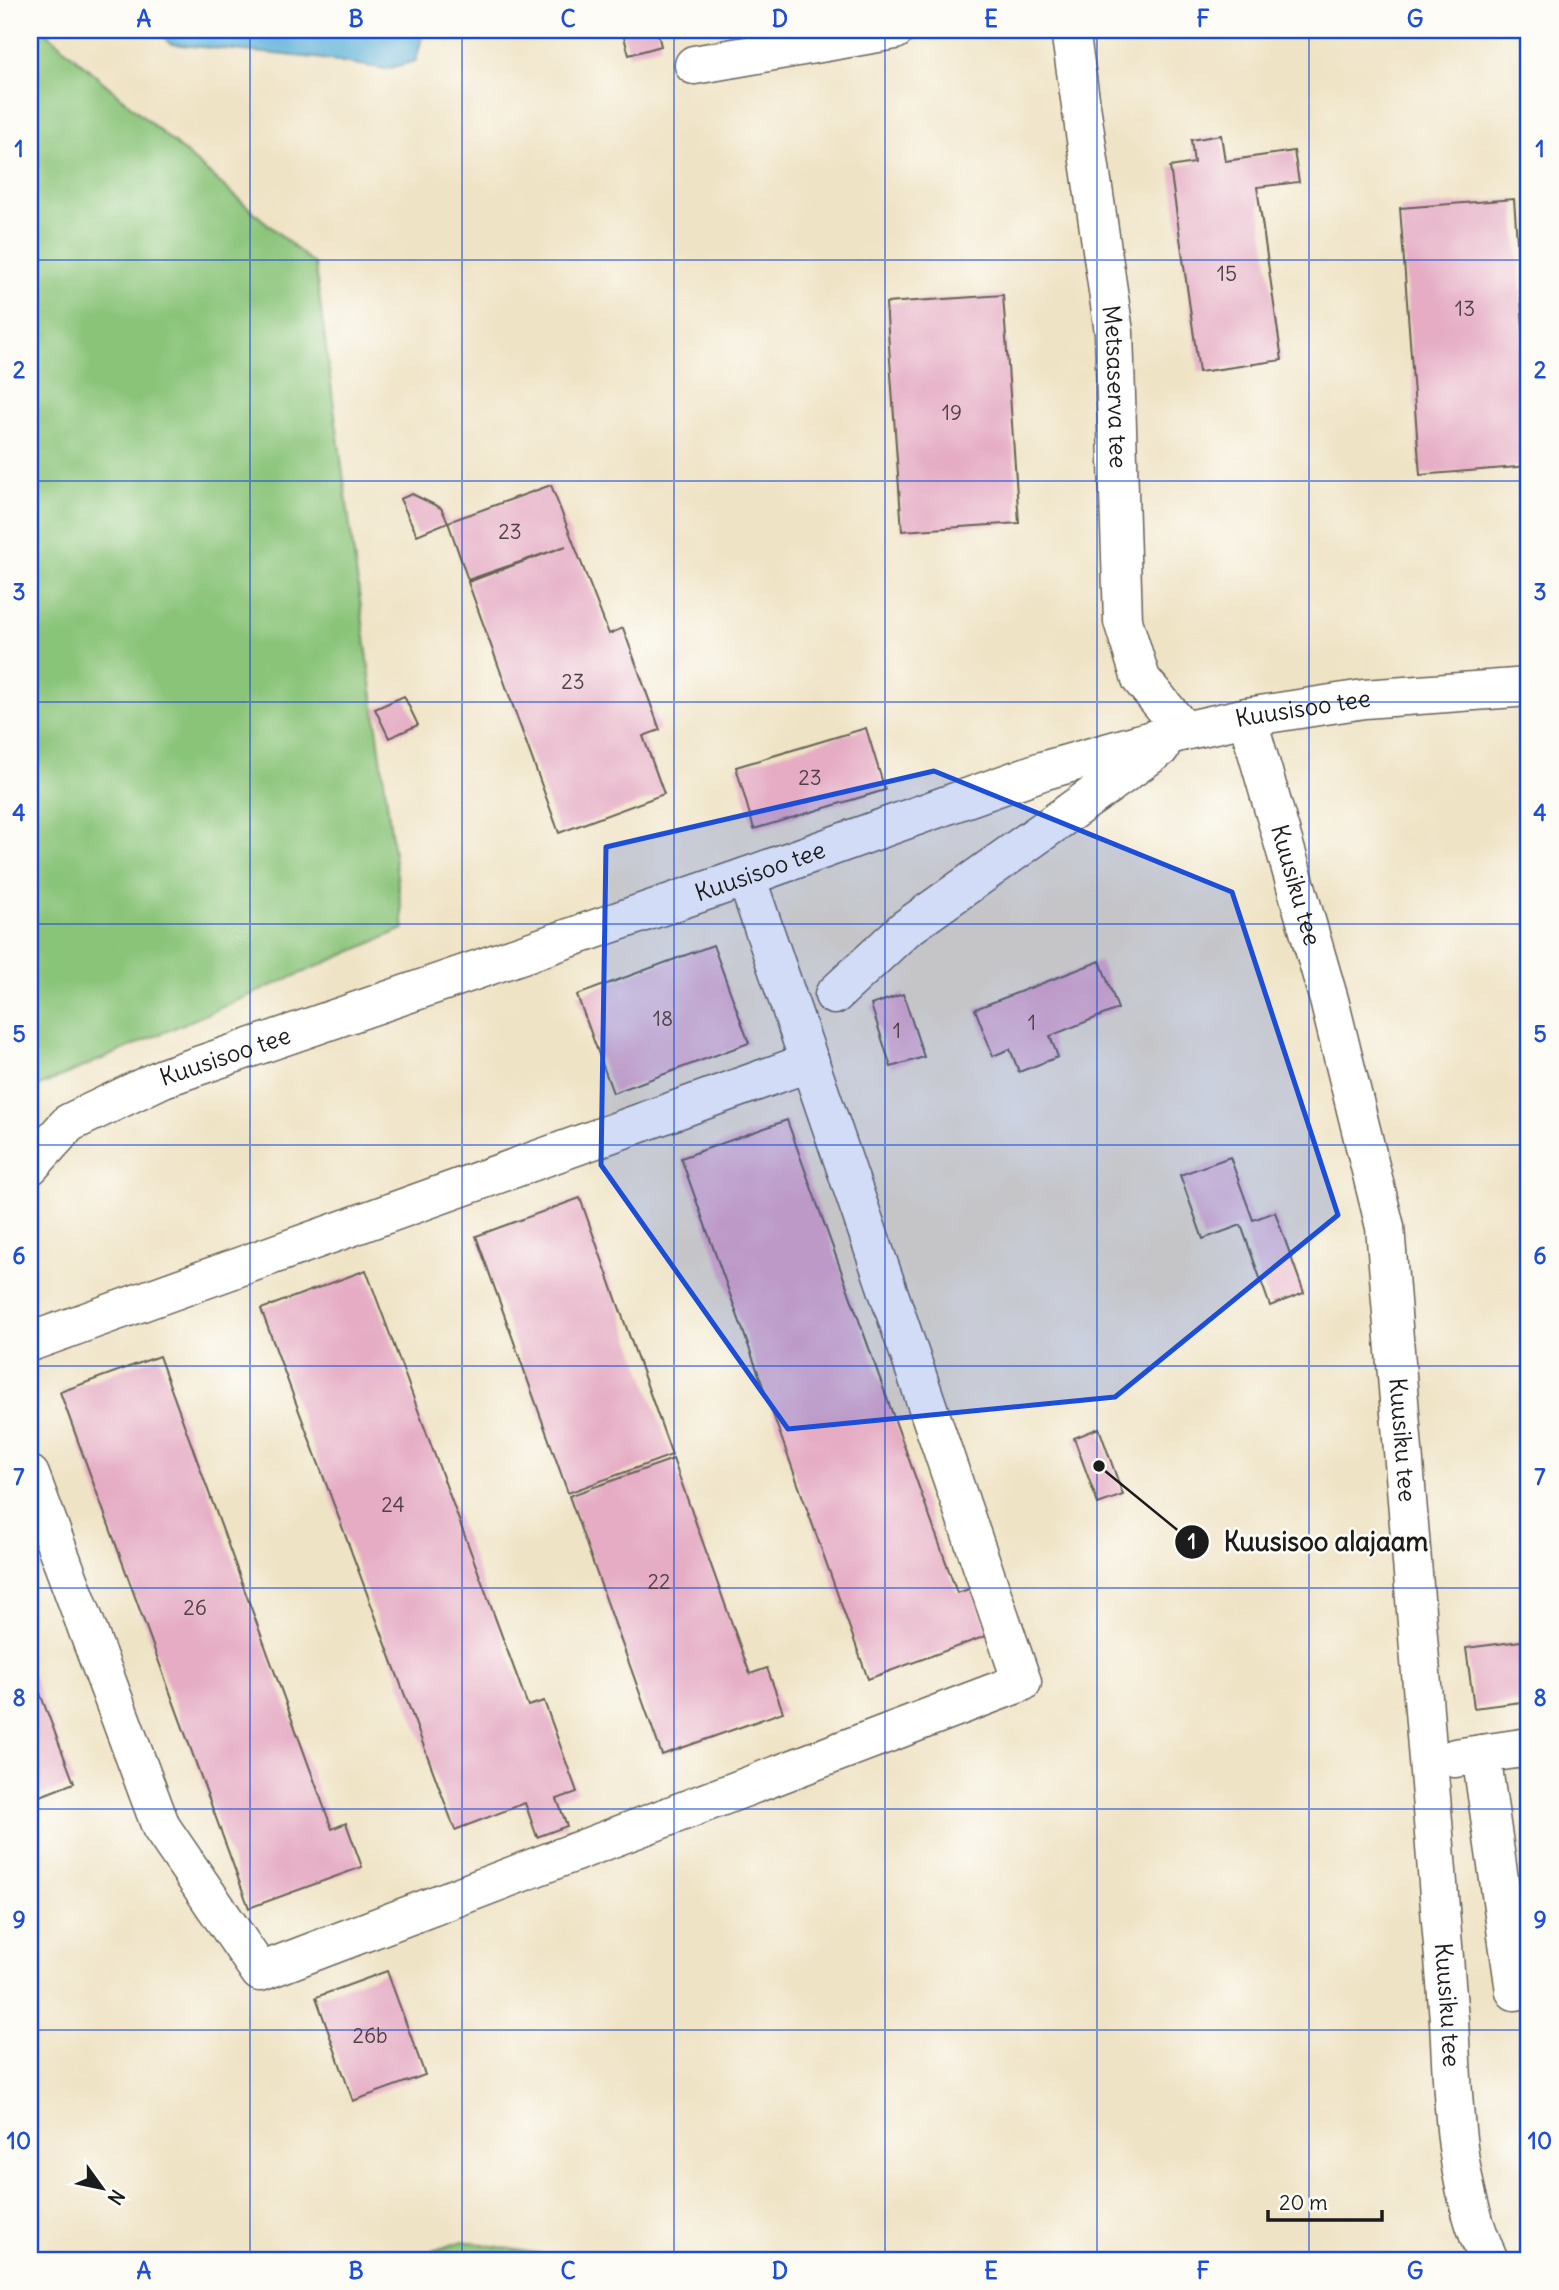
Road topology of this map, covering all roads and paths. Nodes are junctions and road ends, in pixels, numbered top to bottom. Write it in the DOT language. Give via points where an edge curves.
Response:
graph roads {
  1 [pos="895,30"];
  2 [pos="1070,30"];
  3 [pos="694,65"];
  4 [pos="1529,687"];
  5 [pos="1247,717"];
  6 [pos="1184,731"];
  7 [pos="746,877"];
  8 [pos="834,995"];
  9 [pos="810,1062"];
  10 [pos="30,1166"];
  11 [pos="30,1342"];
  12 [pos="30,1475"];
  13 [pos="1529,1747"];
  14 [pos="1481,1754"];
  15 [pos="1429,1762"];
  16 [pos="1529,1989"];
  17 [pos="1489,2260"];
  1 -- 3 [label="street"];
  2 -- 6 [label="street, Metsaserva tee" via="1114,332 1123,621 1141,679"];
  4 -- 5 [label="street, Kuusisoo tee" via="1364,699"];
  5 -- 6 [label="street, Kuusisoo tee"];
  5 -- 15 [label="street, Kuusiku tee" via="1329,999 1385,1227"];
  6 -- 7 [label="street, Kuusisoo tee" via="1042,771"];
  6 -- 8 [label="street" via="905,929"];
  7 -- 9 [label="street"];
  7 -- 10 [label="street, Kuusisoo tee" via="163,1078 69,1123"];
  9 -- 11 [label="street"];
  9 -- 12 [label="street" via="1022,1682 260,1972 161,1827"];
  13 -- 14 [label="street"];
  14 -- 15 [label="street"];
  14 -- 16 [label="street" via="1515,1991"];
  15 -- 17 [label="street, Kuusiku tee" via="1454,2129 1479,2239"];
}
